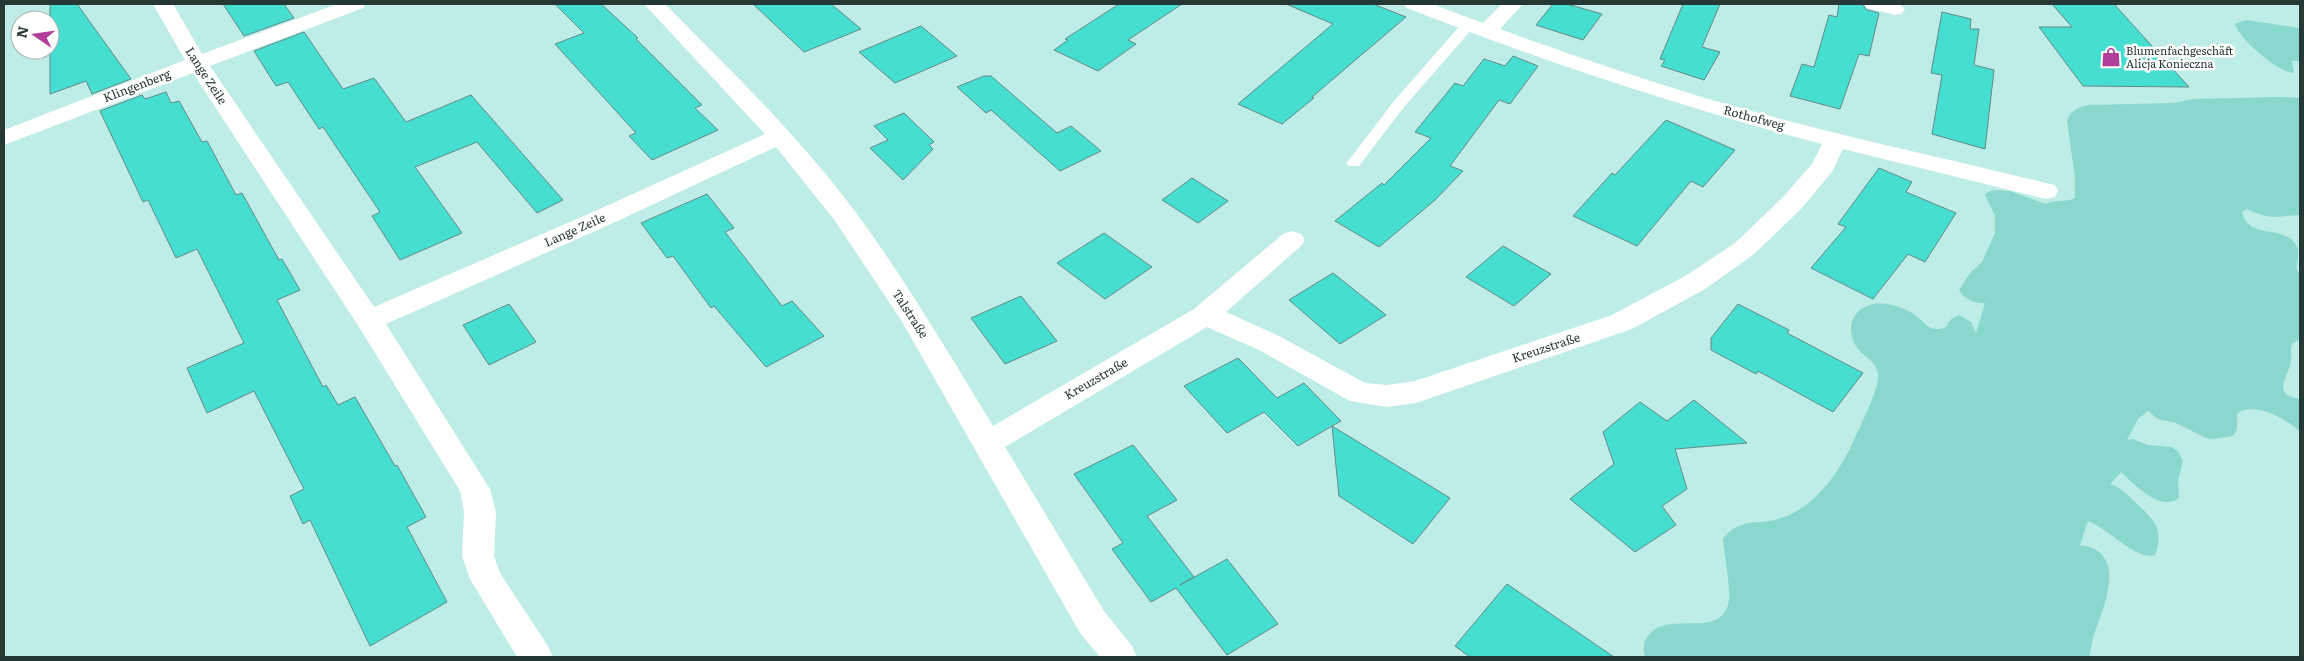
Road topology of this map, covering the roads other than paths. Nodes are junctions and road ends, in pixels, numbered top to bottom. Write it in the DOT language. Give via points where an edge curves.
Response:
graph roads {
  1 [pos="162,4"];
  2 [pos="356,4"];
  3 [pos="654,4"];
  4 [pos="1414,4"];
  5 [pos="1514,4"];
  6 [pos="1874,4"];
  7 [pos="1895,9"];
  8 [pos="1477,28"];
  9 [pos="197,63"];
  10 [pos="780,136"];
  11 [pos="4,138"];
  12 [pos="1836,139"];
  13 [pos="1354,164"];
  14 [pos="2046,191"];
  15 [pos="1292,240"];
  16 [pos="1204,316"];
  17 [pos="369,320"];
  18 [pos="988,443"];
  19 [pos="536,657"];
  20 [pos="1120,657"];
  1 -- 9 [label="street, Lange Zeile"];
  2 -- 9 [label="street, Klingenberg"];
  3 -- 10 [label="street, Talstraße"];
  4 -- 8 [label="street, Rothofweg"];
  5 -- 8 [label="street"];
  6 -- 7 [label="street"];
  8 -- 12 [label="street, Rothofweg" via="1650,88"];
  8 -- 13 [label="lane" via="1399,104"];
  9 -- 11 [label="street, Klingenberg"];
  9 -- 17 [label="street, Lange Zeile"];
  10 -- 17 [label="street, Lange Zeile"];
  10 -- 18 [label="street, Talstraße" via="844,215 911,313"];
  12 -- 14 [label="street, Rothofweg"];
  12 -- 16 [label="street, Kreuzstraße" via="1823,167 1792,203 1744,249 1696,282 1622,322 1416,392 1387,396 1351,390 1269,342"];
  15 -- 16 [label="street, Kreuzstraße"];
  16 -- 18 [label="street, Kreuzstraße"];
  17 -- 19 [label="street, Lange Zeile" via="475,488 480,512 478,556 486,579"];
  18 -- 20 [label="street, Talstraße" via="1092,622"];
}
